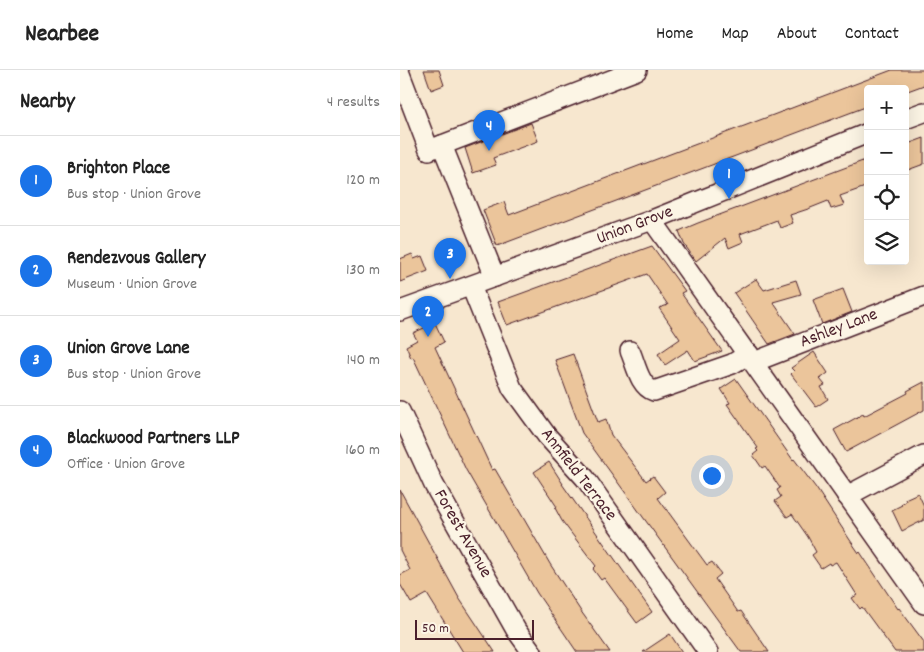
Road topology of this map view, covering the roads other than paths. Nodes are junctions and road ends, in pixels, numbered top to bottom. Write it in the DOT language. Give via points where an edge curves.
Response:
graph roads {
  1 [pos="637,70"];
  2 [pos="400,74"];
  3 [pos="924,112"];
  4 [pos="909,118"];
  5 [pos="864,135"];
  6 [pos="435,147"];
  7 [pos="652,220"];
  8 [pos="495,277"];
  9 [pos="471,286"];
  10 [pos="924,296"];
  11 [pos="400,311"];
  12 [pos="630,351"];
  13 [pos="752,358"];
  14 [pos="400,411"];
  15 [pos="924,455"];
  16 [pos="847,496"];
  17 [pos="924,604"];
  18 [pos="532,652"];
  19 [pos="708,652"];
  1 -- 6 [label="street"];
  2 -- 6 [label="street"];
  3 -- 4 [label="street"];
  5 -- 7 [label="street, Union Grove"];
  6 -- 8 [label="street"];
  7 -- 8 [label="street, Union Grove"];
  7 -- 13 [label="street"];
  8 -- 9 [label="street, Union Grove"];
  9 -- 11 [label="street, Union Grove"];
  9 -- 19 [label="street, Annfield Terrace" via="512,388 547,436 585,478"];
  10 -- 13 [label="street, Ashley Lane"];
  12 -- 13 [label="street, Ashley Lane" via="642,381 647,389 654,391"];
  13 -- 16 [label="street"];
  14 -- 18 [label="street, Forest Avenue" via="434,485 516,630"];
  15 -- 16 [label="street"];
  16 -- 17 [label="street"];
}
